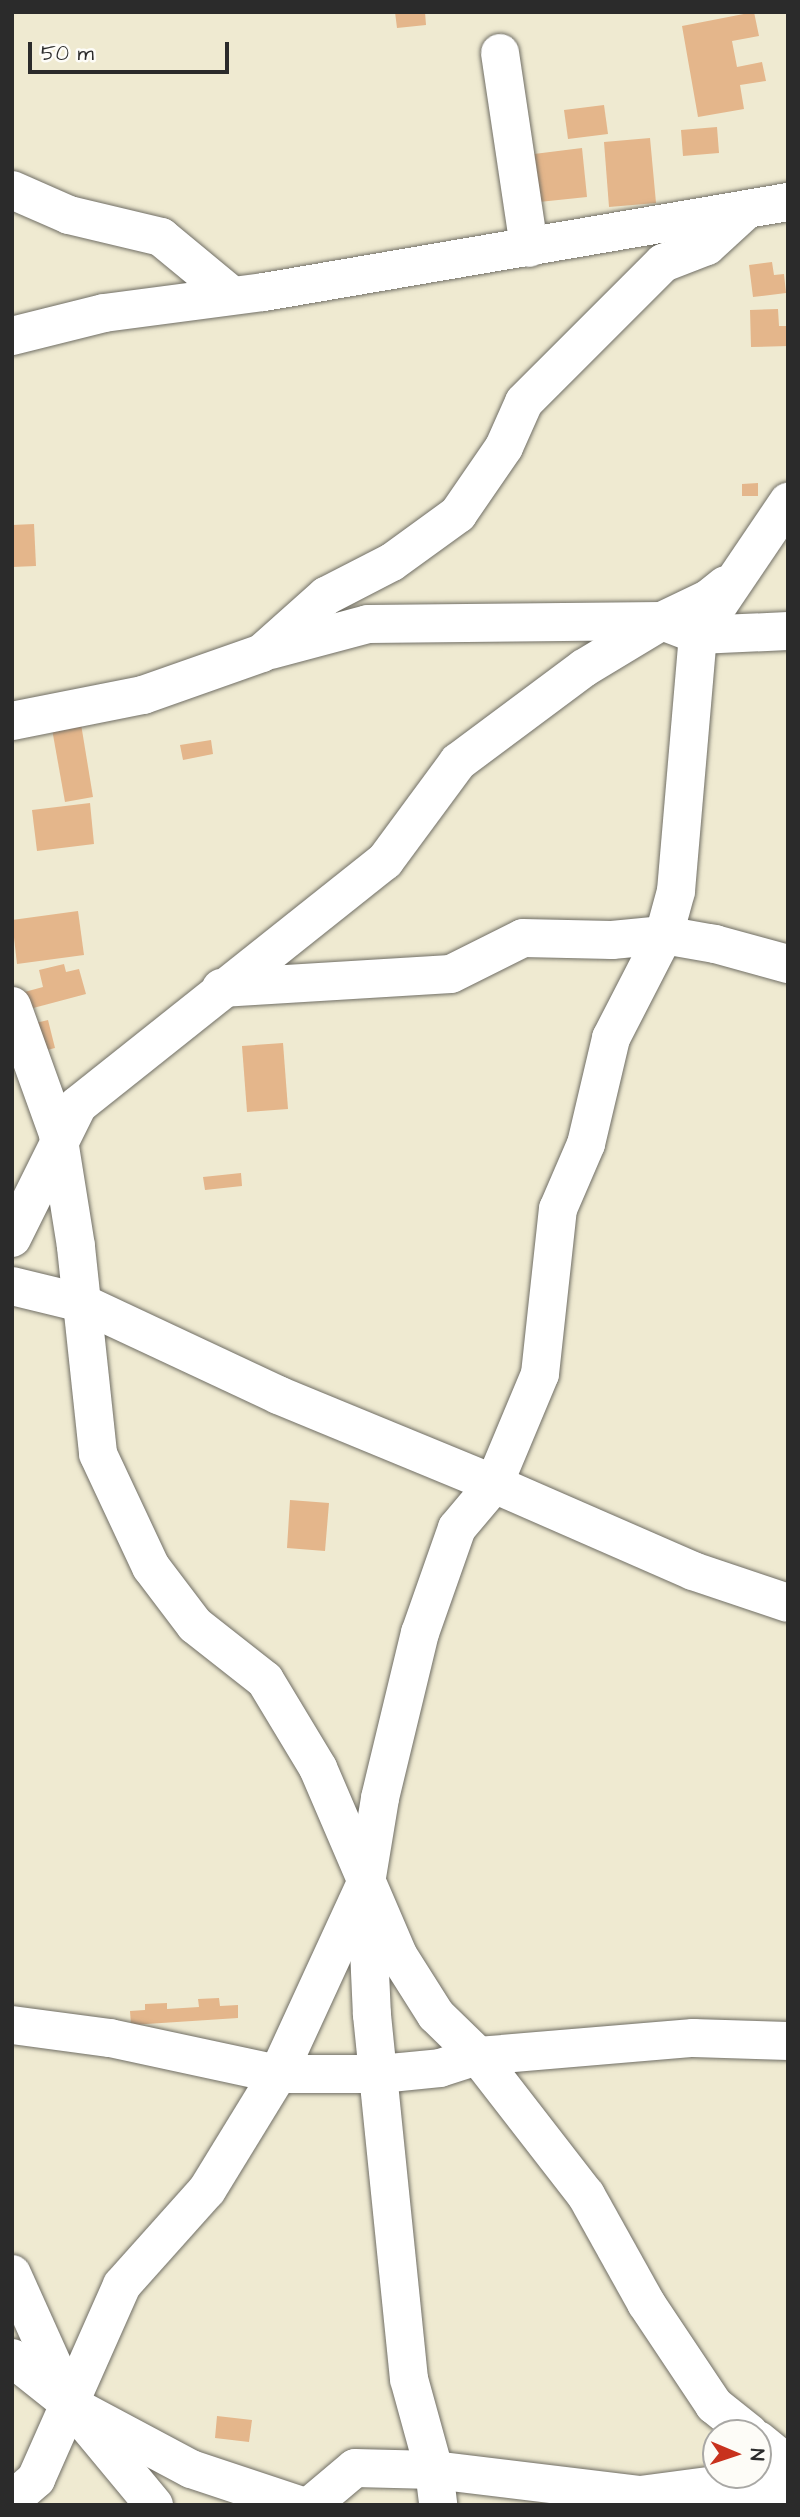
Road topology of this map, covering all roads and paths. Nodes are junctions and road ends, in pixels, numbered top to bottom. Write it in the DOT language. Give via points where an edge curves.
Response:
graph roads {
  1 [pos="500,53"];
  2 [pos="12,190"];
  3 [pos="788,202"];
  4 [pos="745,211"];
  5 [pos="528,247"];
  6 [pos="230,294"];
  7 [pos="12,336"];
  8 [pos="788,502"];
  9 [pos="741,572"];
  10 [pos="662,621"];
  11 [pos="788,632"];
  12 [pos="698,635"];
  13 [pos="262,653"];
  14 [pos="12,721"];
  15 [pos="664,935"];
  16 [pos="788,964"];
  17 [pos="221,988"];
  18 [pos="12,1006"];
  19 [pos="60,1143"];
  20 [pos="12,1238"];
  21 [pos="12,1286"];
  22 [pos="82,1303"];
  23 [pos="494,1484"];
  24 [pos="788,1603"];
  25 [pos="366,1883"];
  26 [pos="12,2025"];
  27 [pos="788,2041"];
  28 [pos="478,2056"];
  29 [pos="278,2074"];
  30 [pos="380,2074"];
  31 [pos="12,2274"];
  32 [pos="12,2358"];
  33 [pos="71,2405"];
  34 [pos="732,2419"];
  35 [pos="772,2451"];
  36 [pos="788,2464"];
  37 [pos="436,2487"];
  38 [pos="788,2489"];
  39 [pos="12,2500"];
  40 [pos="154,2505"];
  41 [pos="299,2505"];
  42 [pos="311,2505"];
  1 -- 5 [label="street"];
  2 -- 6 [label="street" via="69,215 161,237"];
  3 -- 4 [label="street"];
  4 -- 5 [label="street"];
  4 -- 13 [label="street" via="707,246 663,263 524,402 504,447 458,513 392,562 326,597"];
  5 -- 6 [label="street"];
  6 -- 7 [label="street" via="104,313"];
  8 -- 9 [label="street"];
  9 -- 10 [label="street" via="708,599"];
  9 -- 12 [label="street"];
  10 -- 12 [label="street"];
  10 -- 13 [label="street" via="368,624"];
  10 -- 17 [label="street" via="583,668 458,762 385,861"];
  11 -- 12 [label="street"];
  12 -- 15 [label="street" via="676,891"];
  13 -- 14 [label="street" via="143,695"];
  15 -- 16 [label="street"];
  15 -- 17 [label="street" via="612,940 523,938 451,974"];
  15 -- 23 [label="street" via="611,1038 586,1144 558,1209 540,1374"];
  17 -- 19 [label="street" via="78,1105"];
  18 -- 19 [label="street"];
  19 -- 20 [label="street"];
  19 -- 22 [label="street"];
  21 -- 22 [label="street"];
  22 -- 23 [label="street" via="278,1395"];
  22 -- 25 [label="street" via="98,1454 126,1516 151,1567 195,1625 265,1680 318,1768"];
  23 -- 24 [label="street" via="693,1571"];
  23 -- 25 [label="street" via="457,1528 420,1633 380,1798"];
  25 -- 28 [label="street" via="398,1955 436,2015"];
  25 -- 29 [label="street"];
  25 -- 30 [label="street" via="372,2015"];
  26 -- 29 [label="street" via="110,2038"];
  27 -- 28 [label="street" via="693,2038"];
  28 -- 30 [label="street" via="440,2068"];
  28 -- 34 [label="street" via="586,2195 646,2303 714,2405"];
  29 -- 30 [label="street"];
  29 -- 33 [label="street" via="207,2190 122,2285"];
  30 -- 37 [label="street" via="409,2379"];
  31 -- 33 [label="street"];
  32 -- 33 [label="street"];
  33 -- 39 [label="street" via="36,2479"];
  33 -- 40 [label="street"];
  33 -- 41 [label="street" via="191,2469"];
  35 -- 36 [label="street"];
  37 -- 38 [label="street" via="640,2495 717,2485"];
  37 -- 42 [label="street" via="355,2468"];
}
